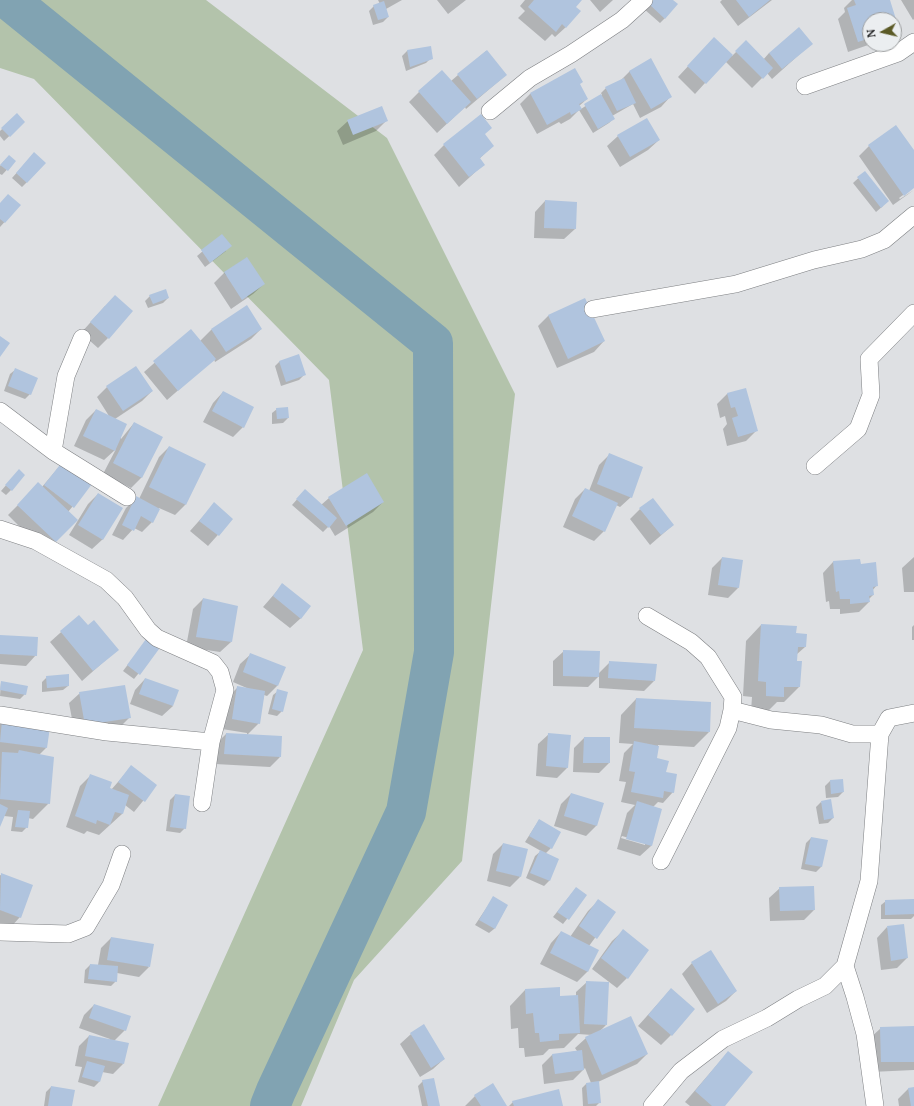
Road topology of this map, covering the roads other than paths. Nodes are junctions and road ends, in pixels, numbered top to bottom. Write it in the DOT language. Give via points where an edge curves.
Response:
graph roads {
  1 [pos="644,0"];
  2 [pos="914,42"];
  3 [pos="805,86"];
  4 [pos="490,111"];
  5 [pos="914,215"];
  6 [pos="593,309"];
  7 [pos="914,313"];
  8 [pos="82,338"];
  9 [pos="0,411"];
  10 [pos="53,451"];
  11 [pos="815,466"];
  12 [pos="127,497"];
  13 [pos="0,529"];
  14 [pos="647,616"];
  15 [pos="732,710"];
  16 [pos="914,713"];
  17 [pos="0,716"];
  18 [pos="880,734"];
  19 [pos="211,742"];
  20 [pos="202,803"];
  21 [pos="122,854"];
  22 [pos="661,861"];
  23 [pos="0,932"];
  24 [pos="845,966"];
  25 [pos="652,1106"];
  26 [pos="875,1106"];
  1 -- 4 [label="street" via="622,20 530,78"];
  2 -- 3 [label="street" via="898,53"];
  5 -- 6 [label="street" via="884,240 862,249 814,260 736,284"];
  7 -- 11 [label="street" via="868,359 871,396 858,429"];
  8 -- 10 [label="street" via="66,376"];
  9 -- 10 [label="street"];
  10 -- 12 [label="street"];
  13 -- 19 [label="street" via="36,541 106,580 125,598 148,630 157,638 213,663 220,672 225,690"];
  14 -- 15 [label="street" via="691,642 708,657 732,697"];
  15 -- 18 [label="street" via="771,720 821,725 852,734"];
  15 -- 22 [label="street" via="728,728"];
  16 -- 18 [label="street" via="889,718"];
  17 -- 19 [label="street" via="107,732"];
  18 -- 24 [label="street" via="869,881"];
  19 -- 20 [label="street"];
  21 -- 23 [label="street" via="111,885 86,927 68,934"];
  24 -- 25 [label="street" via="825,986 767,1018 723,1038 681,1071"];
  24 -- 26 [label="street" via="865,1034"];
}
